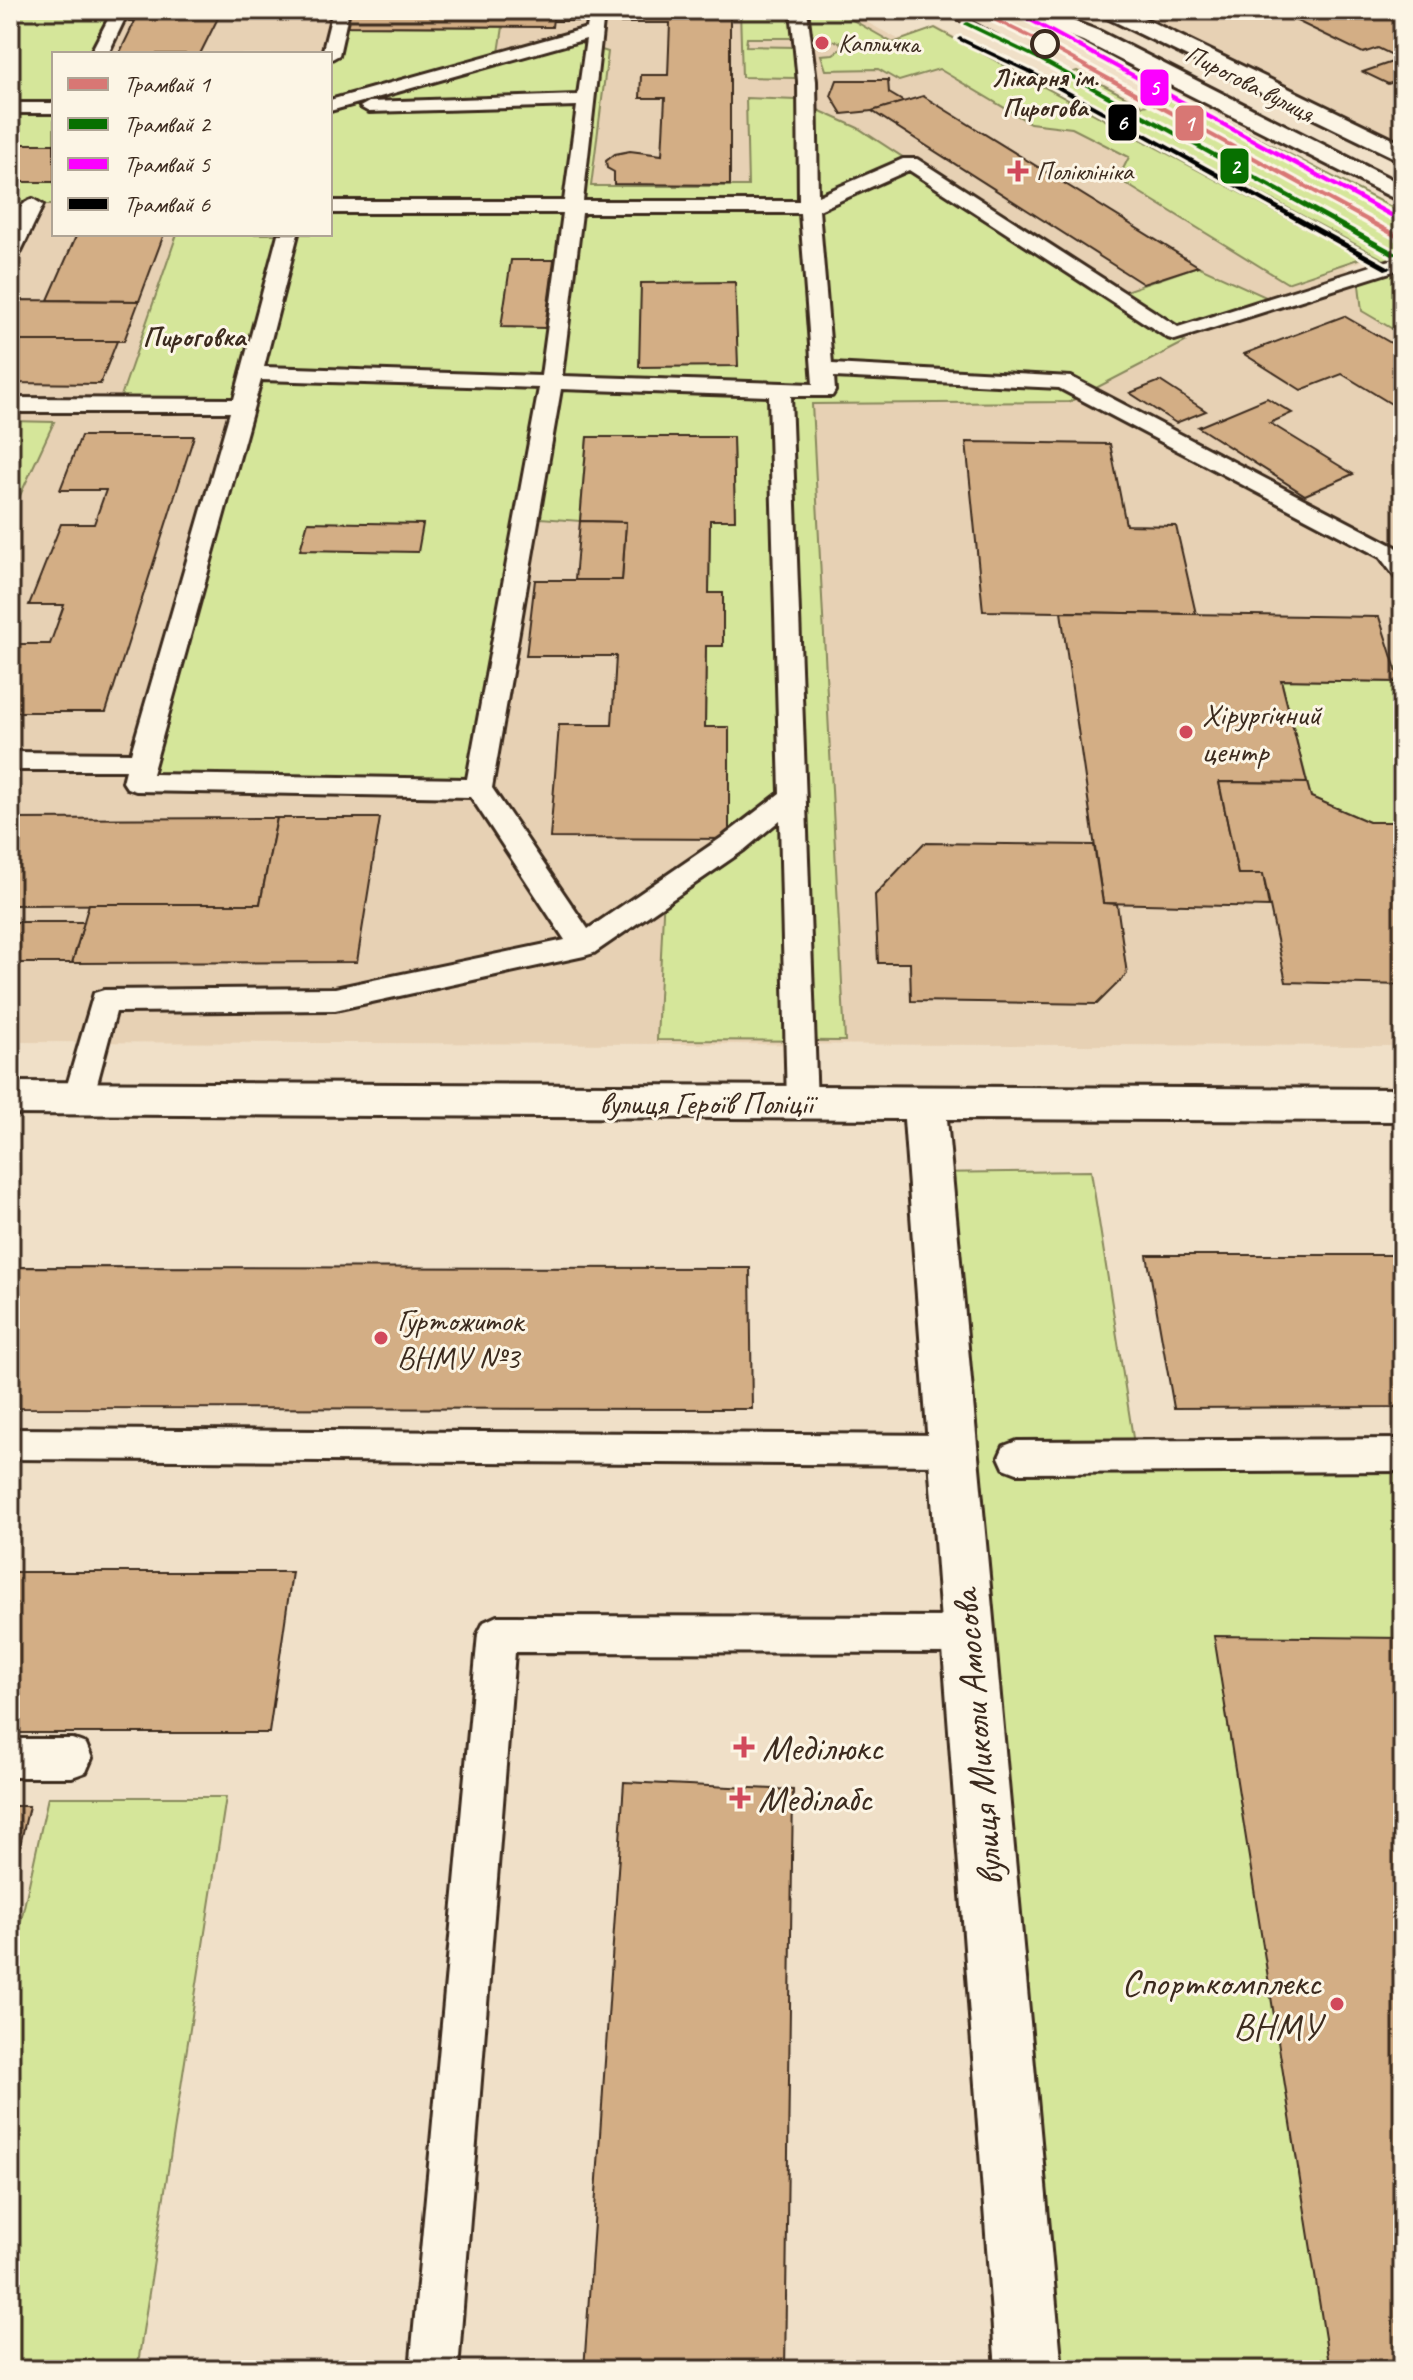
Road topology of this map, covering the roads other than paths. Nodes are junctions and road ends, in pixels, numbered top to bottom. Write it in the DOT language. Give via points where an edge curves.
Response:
graph roads {
  1 [pos="121,10"];
  2 [pos="341,10"];
  3 [pos="799,10"];
  4 [pos="1024,10"];
  5 [pos="1070,10"];
  6 [pos="1095,10"];
  7 [pos="1109,10"];
  8 [pos="596,20"];
  9 [pos="1132,21"];
  10 [pos="1091,36"];
  11 [pos="100,52"];
  12 [pos="331,52"];
  13 [pos="585,100"];
  14 [pos="332,106"];
  15 [pos="332,107"];
  16 [pos="10,108"];
  17 [pos="52,108"];
  18 [pos="1403,154"];
  19 [pos="1403,195"];
  20 [pos="10,205"];
  21 [pos="33,205"];
  22 [pos="52,205"];
  23 [pos="332,207"];
  24 [pos="571,207"];
  25 [pos="809,207"];
  26 [pos="287,236"];
  27 [pos="10,253"];
  28 [pos="1403,262"];
  29 [pos="823,370"];
  30 [pos="251,373"];
  31 [pos="551,383"];
  32 [pos="780,391"];
  33 [pos="10,405"];
  34 [pos="242,406"];
  35 [pos="1403,572"];
  36 [pos="10,761"];
  37 [pos="141,762"];
  38 [pos="479,788"];
  39 [pos="793,796"];
  40 [pos="584,946"];
  41 [pos="10,1098"];
  42 [pos="78,1099"];
  43 [pos="802,1104"];
  44 [pos="925,1105"];
  45 [pos="1403,1105"];
  46 [pos="10,1444"];
  47 [pos="952,1450"];
  48 [pos="1403,1455"];
  49 [pos="1017,1457"];
  50 [pos="968,1635"];
  51 [pos="10,1758"];
  52 [pos="72,1758"];
  53 [pos="434,2370"];
  54 [pos="1029,2370"];
  1 -- 11 [label="lane"];
  2 -- 12 [label="lane"];
  3 -- 25 [label="lane" via="807,81"];
  4 -- 10 [label="street, Пирогова вулиця"];
  5 -- 10 [label="street" via="1069,19"];
  6 -- 9 [label="street"];
  7 -- 9 [label="street, Пирогова вулиця"];
  8 -- 13 [label="lane"];
  8 -- 14 [label="lane"];
  9 -- 18 [label="street, Пирогова вулиця"];
  10 -- 19 [label="street, Пирогова вулиця"];
  13 -- 15 [label="lane"];
  13 -- 24 [label="lane"];
  16 -- 17 [label="lane"];
  20 -- 21 [label="lane"];
  21 -- 22 [label="lane"];
  21 -- 27 [label="lane"];
  23 -- 24 [label="lane"];
  24 -- 25 [label="lane"];
  24 -- 31 [label="lane"];
  25 -- 28 [label="lane" via="910,163 1175,334"];
  25 -- 29 [label="lane"];
  26 -- 30 [label="lane"];
  29 -- 32 [label="lane" via="824,391"];
  29 -- 35 [label="lane" via="1063,382 1388,552"];
  30 -- 31 [label="lane"];
  30 -- 34 [label="lane"];
  31 -- 32 [label="lane"];
  31 -- 38 [label="lane"];
  32 -- 39 [label="lane"];
  33 -- 34 [label="lane"];
  34 -- 37 [label="lane"];
  36 -- 37 [label="lane"];
  37 -- 38 [label="lane" via="136,782"];
  38 -- 40 [label="lane"];
  39 -- 40 [label="lane"];
  39 -- 43 [label="lane"];
  40 -- 42 [label="lane" via="335,999 104,1001"];
  41 -- 42 [label="street, вулиця Героїв Поліції"];
  42 -- 43 [label="street, вулиця Героїв Поліції"];
  43 -- 44 [label="street, вулиця Героїв Поліції"];
  44 -- 45 [label="street, вулиця Героїв Поліції"];
  44 -- 47 [label="street, вулиця Миколи Амосова"];
  46 -- 47 [label="lane"];
  47 -- 50 [label="street, вулиця Миколи Амосова"];
  48 -- 49 [label="lane"];
  50 -- 53 [label="lane" via="497,1634"];
  50 -- 54 [label="street, вулиця Миколи Амосова"];
  51 -- 52 [label="lane"];
}
